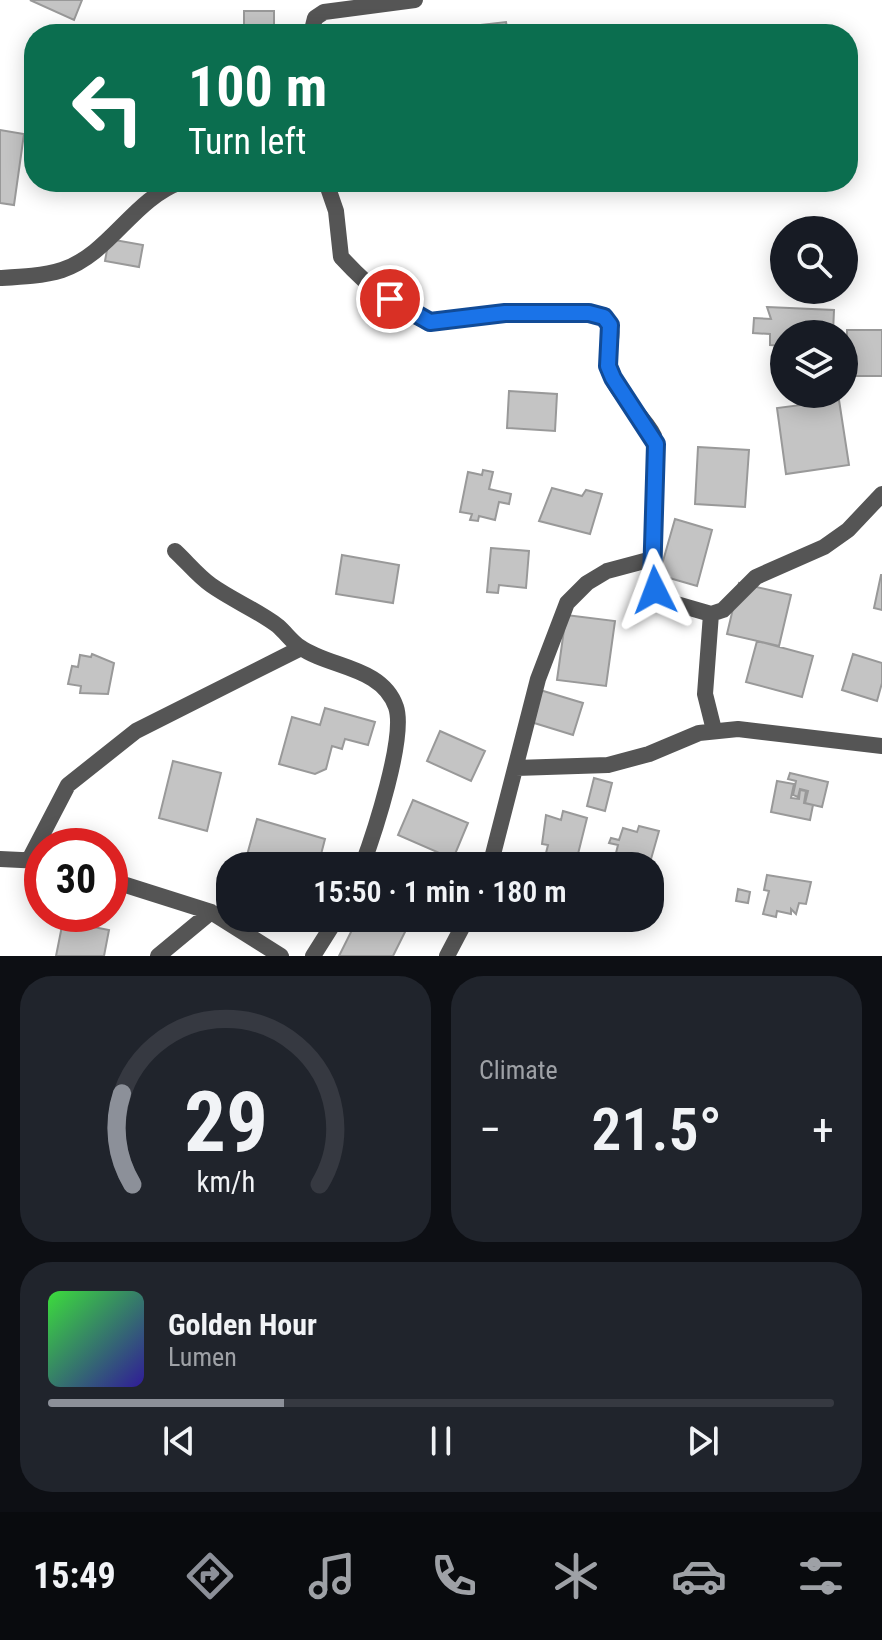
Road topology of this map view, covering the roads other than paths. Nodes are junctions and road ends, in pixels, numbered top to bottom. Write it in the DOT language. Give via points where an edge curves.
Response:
graph roads {
  1 [pos="415,0"];
  2 [pos="314,24"];
  3 [pos="160,192"];
  4 [pos="329,192"];
  5 [pos="0,278"];
  6 [pos="882,494"];
  7 [pos="175,551"];
  8 [pos="652,559"];
  9 [pos="711,614"];
  10 [pos="301,648"];
  11 [pos="714,730"];
  12 [pos="882,746"];
  13 [pos="516,768"];
  14 [pos="50,828"];
  15 [pos="367,852"];
  16 [pos="494,852"];
  17 [pos="0,859"];
  18 [pos="24,860"];
  19 [pos="128,886"];
  20 [pos="211,912"];
  21 [pos="328,932"];
  22 [pos="460,932"];
  23 [pos="158,956"];
  24 [pos="281,956"];
  25 [pos="313,956"];
  26 [pos="447,956"];
  1 -- 2 [label="street" via="324,12"];
  3 -- 5 [label="street" via="86,257 62,270"];
  4 -- 8 [label="street" via="341,257 374,288 419,318 430,322 537,312 604,317 610,325 608,366 656,444"];
  6 -- 9 [label="street" via="824,547 756,577 736,601"];
  7 -- 10 [label="street" via="208,583 278,626"];
  8 -- 9 [label="street" via="652,581 659,595"];
  8 -- 13 [label="street" via="607,571 567,603 538,679"];
  9 -- 11 [label="street" via="705,694"];
  10 -- 14 [label="street" via="136,731 68,785"];
  10 -- 15 [label="street" via="363,673 386,690 395,706 395,743"];
  11 -- 12 [label="street" via="771,731"];
  11 -- 13 [label="street" via="608,765"];
  13 -- 16 [label="street"];
  17 -- 18 [label="street"];
  19 -- 20 [label="street"];
  20 -- 23 [label="street"];
  20 -- 24 [label="street"];
  21 -- 25 [label="street"];
  22 -- 26 [label="street"];
}
